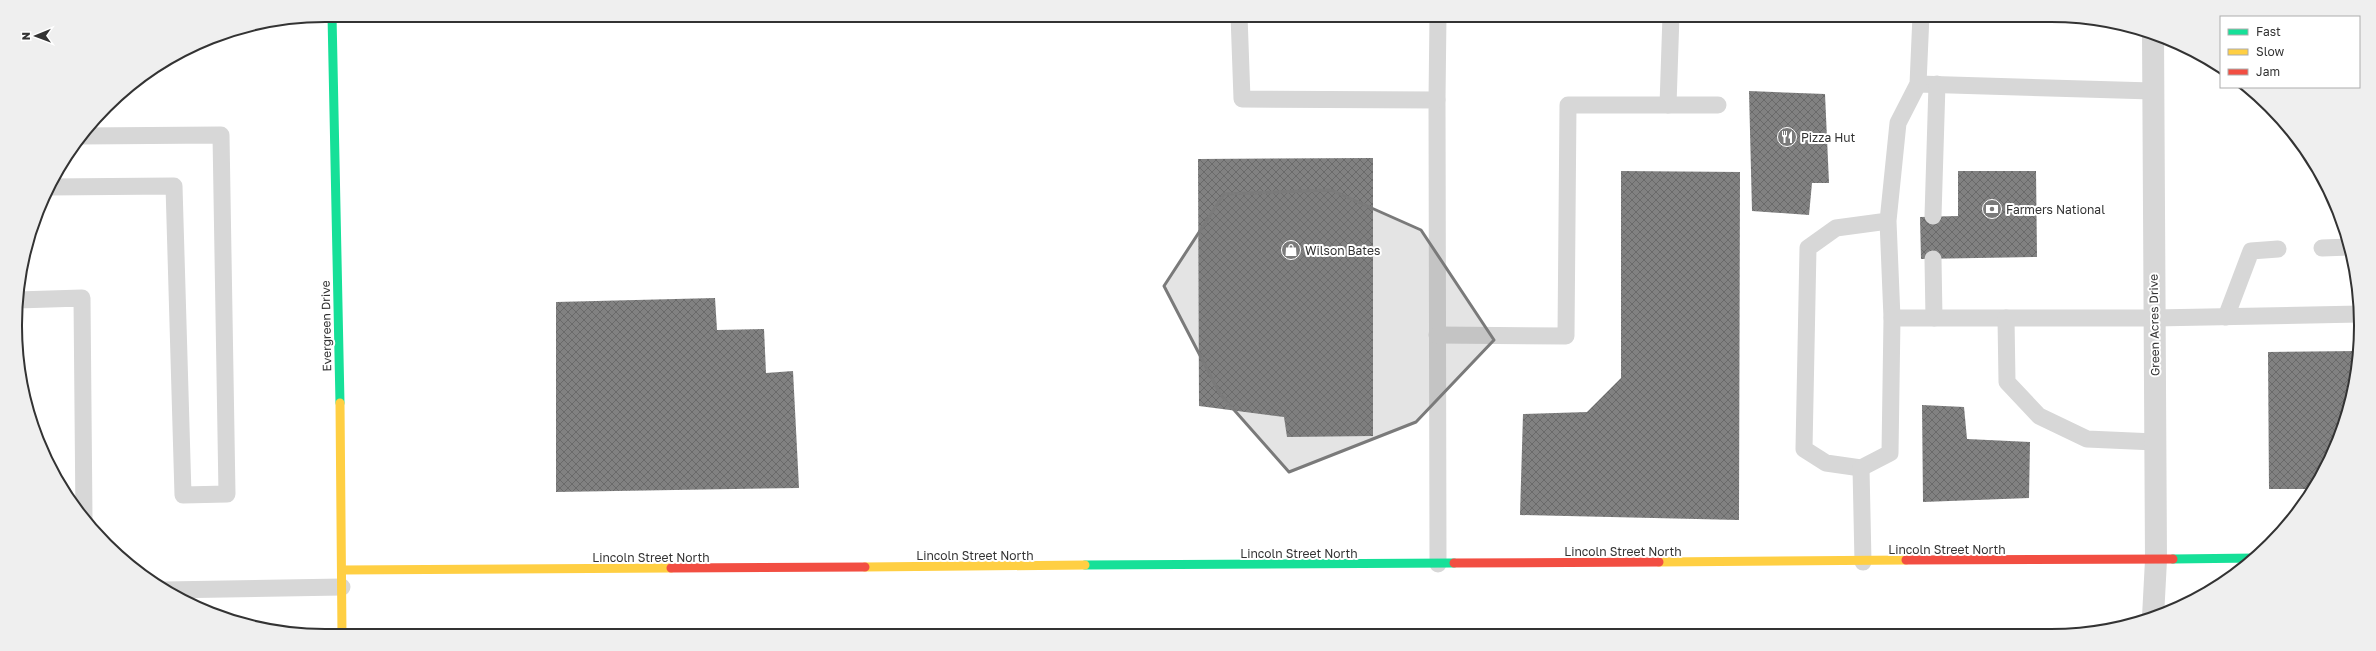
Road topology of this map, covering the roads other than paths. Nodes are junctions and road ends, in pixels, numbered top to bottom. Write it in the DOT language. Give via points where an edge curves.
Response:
graph roads {
  1 [pos="332,22"];
  2 [pos="1239,22"];
  3 [pos="1438,22"];
  4 [pos="1671,22"];
  5 [pos="1921,22"];
  6 [pos="2153,40"];
  7 [pos="1918,84"];
  8 [pos="1937,84"];
  9 [pos="2152,91"];
  10 [pos="1437,100"];
  11 [pos="1668,105"];
  12 [pos="1718,105"];
  13 [pos="89,136"];
  14 [pos="55,187"];
  15 [pos="1933,216"];
  16 [pos="1888,221"];
  17 [pos="2344,247"];
  18 [pos="2322,248"];
  19 [pos="2278,249"];
  20 [pos="1933,259"];
  21 [pos="24,300"];
  22 [pos="2353,314"];
  23 [pos="2226,317"];
  24 [pos="1892,318"];
  25 [pos="1934,318"];
  26 [pos="2006,318"];
  27 [pos="2154,318"];
  28 [pos="1437,335"];
  29 [pos="2155,442"];
  30 [pos="1861,468"];
  31 [pos="84,509"];
  32 [pos="2245,558"];
  33 [pos="2156,560"];
  34 [pos="1863,562"];
  35 [pos="1438,564"];
  36 [pos="342,570"];
  37 [pos="342,588"];
  38 [pos="177,590"];
  39 [pos="2153,611"];
  40 [pos="342,629"];
  1 -- 36 [label="street, Evergreen Drive"];
  2 -- 10 [label="lane" via="1242,99"];
  3 -- 10 [label="lane"];
  4 -- 11 [label="lane"];
  5 -- 7 [label="lane"];
  6 -- 9 [label="street, Green Acres Drive"];
  7 -- 8 [label="lane"];
  7 -- 16 [label="lane" via="1898,123"];
  8 -- 9 [label="lane"];
  8 -- 15 [label="lane"];
  9 -- 27 [label="street, Green Acres Drive"];
  10 -- 28 [label="lane"];
  11 -- 12 [label="lane"];
  11 -- 28 [label="lane" via="1568,105 1566,336"];
  13 -- 14 [label="lane" via="221,135 227,494 183,495 174,186"];
  16 -- 24 [label="lane"];
  16 -- 30 [label="lane" via="1836,228 1808,248 1804,449 1826,463"];
  17 -- 18 [label="lane"];
  19 -- 23 [label="lane" via="2251,251"];
  20 -- 25 [label="lane"];
  21 -- 31 [label="lane" via="82,298"];
  22 -- 23 [label="lane"];
  23 -- 27 [label="lane"];
  24 -- 25 [label="lane"];
  24 -- 30 [label="lane" via="1890,453"];
  25 -- 26 [label="lane"];
  26 -- 27 [label="lane"];
  26 -- 29 [label="lane" via="2007,382 2039,416 2087,438"];
  27 -- 29 [label="street, Green Acres Drive"];
  28 -- 35 [label="lane"];
  29 -- 33 [label="street, Green Acres Drive"];
  30 -- 34 [label="lane"];
  32 -- 33 [label="street, Lincoln Street North"];
  33 -- 34 [label="street, Lincoln Street North"];
  33 -- 39 [label="street, Green Acres Drive"];
  34 -- 35 [label="street, Lincoln Street North"];
  35 -- 36 [label="street, Lincoln Street North"];
  36 -- 37 [label="street, Evergreen Drive"];
  37 -- 38 [label="lane"];
  37 -- 40 [label="street, Evergreen Drive"];
}
